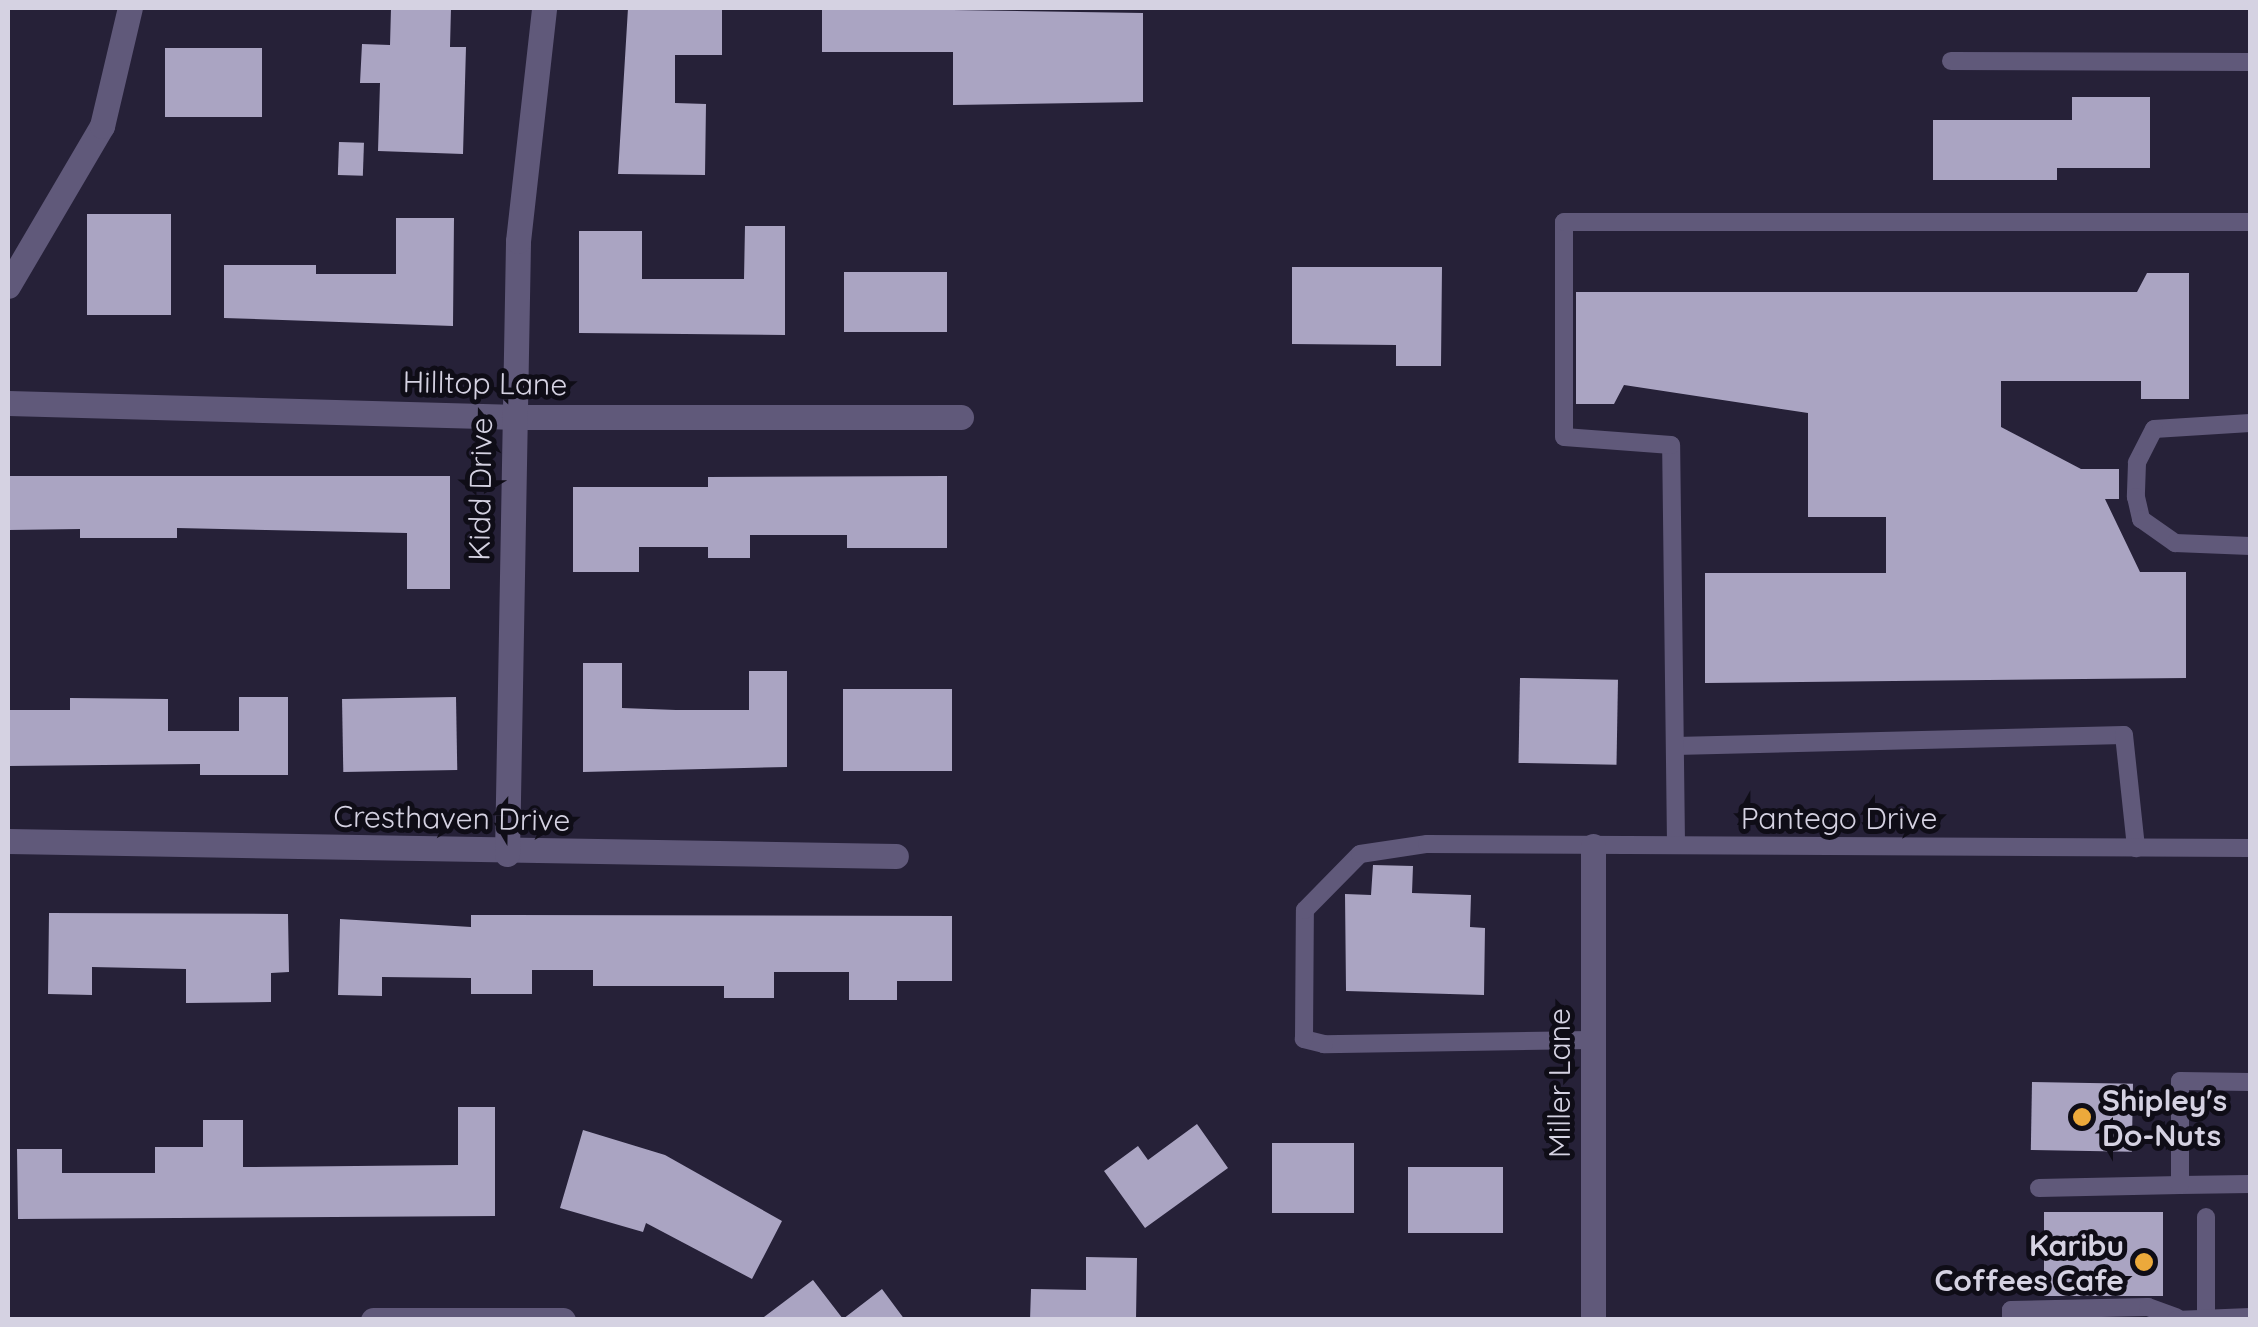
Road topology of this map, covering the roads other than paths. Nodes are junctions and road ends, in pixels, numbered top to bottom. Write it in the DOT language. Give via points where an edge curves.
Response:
graph roads {
  1 [pos="130,8"];
  2 [pos="544,8"];
  3 [pos="1951,61"];
  4 [pos="2250,62"];
  5 [pos="2250,222"];
  6 [pos="8,286"];
  7 [pos="8,403"];
  8 [pos="514,417"];
  9 [pos="961,418"];
  10 [pos="2250,422"];
  11 [pos="2250,546"];
  12 [pos="1674,746"];
  13 [pos="8,841"];
  14 [pos="1676,844"];
  15 [pos="1593,846"];
  16 [pos="2136,848"];
  17 [pos="2250,848"];
  18 [pos="507,854"];
  19 [pos="896,856"];
  20 [pos="1592,1040"];
  21 [pos="2250,1082"];
  22 [pos="2180,1184"];
  23 [pos="2250,1184"];
  24 [pos="2039,1188"];
  25 [pos="2206,1217"];
  26 [pos="2206,1317"];
  27 [pos="2250,1317"];
  28 [pos="2176,1318"];
  29 [pos="373,1320"];
  30 [pos="563,1320"];
  31 [pos="1594,1320"];
  32 [pos="2011,1320"];
  1 -- 6 [label="street" via="102,126"];
  2 -- 8 [label="street, Kidd Drive" via="518,241"];
  3 -- 4 [label="lane"];
  5 -- 12 [label="lane" via="1564,222 1564,437 1671,445"];
  7 -- 8 [label="street, Hilltop Lane"];
  8 -- 9 [label="street, Hilltop Lane"];
  8 -- 18 [label="street, Kidd Drive"];
  10 -- 11 [label="lane" via="2154,429 2137,463 2136,497 2141,519 2175,543"];
  12 -- 14 [label="lane"];
  12 -- 16 [label="lane" via="2124,735"];
  13 -- 18 [label="street, Cresthaven Drive"];
  14 -- 15 [label="lane, Pantego Drive"];
  14 -- 16 [label="lane, Pantego Drive"];
  15 -- 20 [label="street, Miller Lane"];
  15 -- 20 [label="lane, Pantego Drive" via="1426,844 1360,854 1305,910 1304,1039"];
  16 -- 17 [label="lane, Pantego Drive"];
  18 -- 19 [label="street, Cresthaven Drive"];
  20 -- 31 [label="street, Miller Lane"];
  21 -- 22 [label="lane" via="2180,1081"];
  22 -- 23 [label="lane"];
  22 -- 24 [label="lane"];
  25 -- 26 [label="lane"];
  26 -- 27 [label="lane"];
  26 -- 28 [label="lane"];
  28 -- 32 [label="lane" via="2148,1306 2011,1310"];
  29 -- 30 [label="street"];
}
